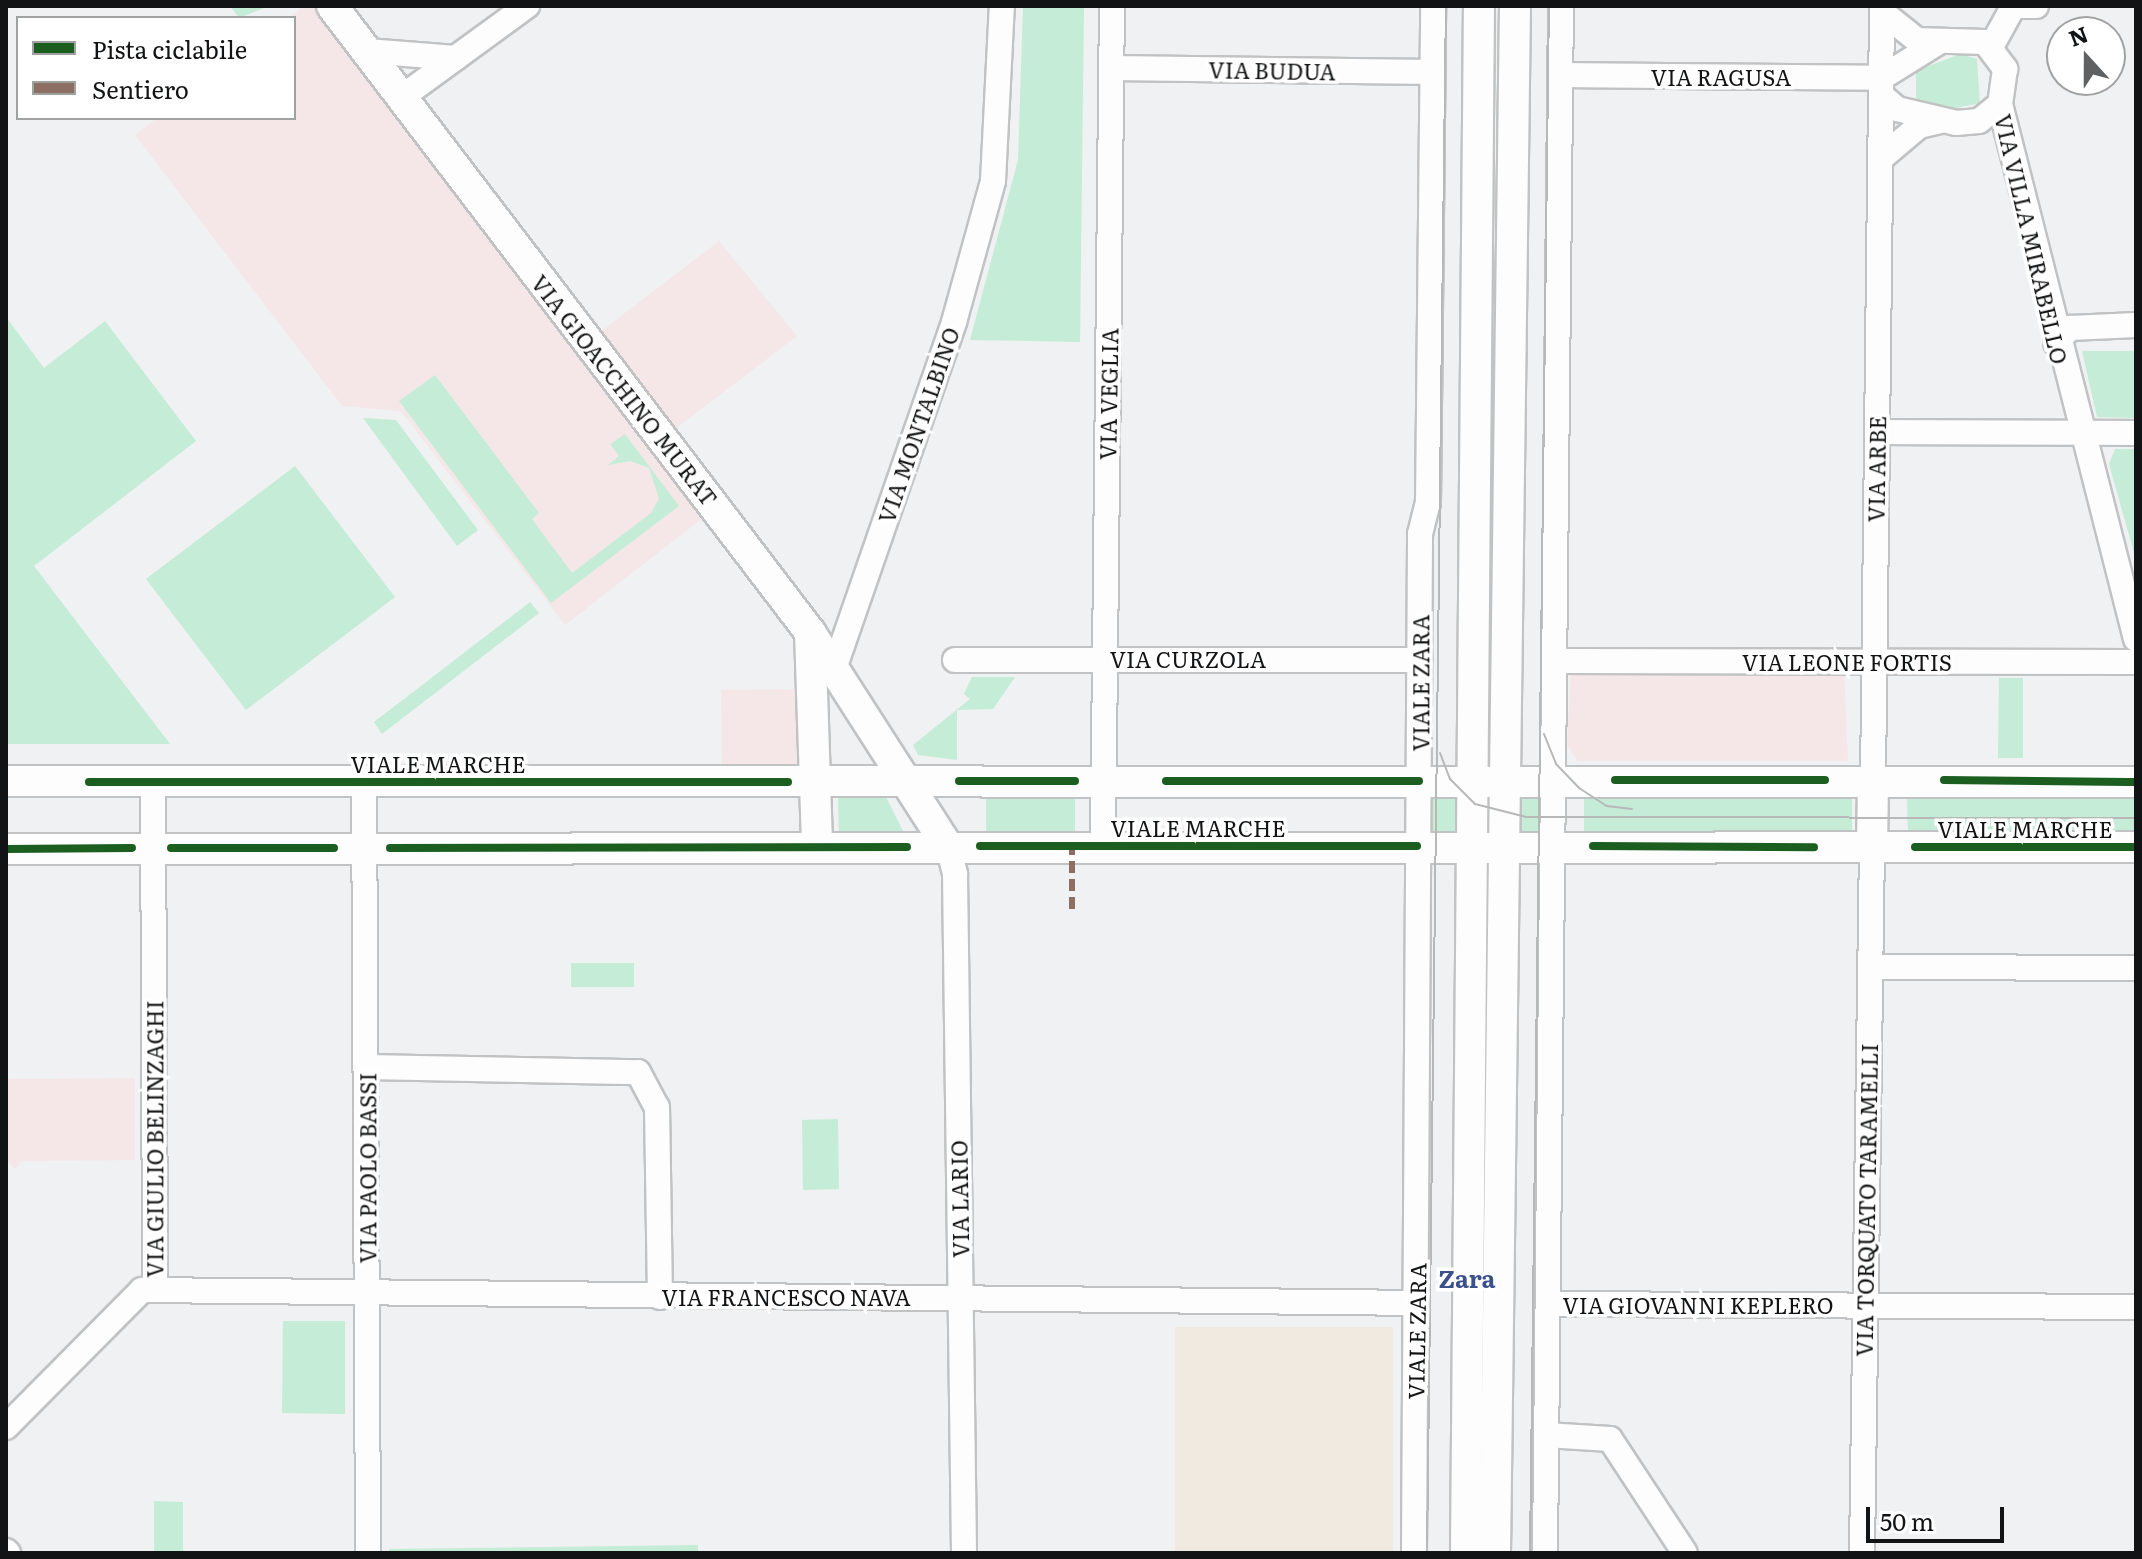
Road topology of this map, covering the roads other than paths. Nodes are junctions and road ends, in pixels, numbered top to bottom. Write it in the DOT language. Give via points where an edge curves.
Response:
graph roads {
  1 [pos="332,6"];
  2 [pos="527,6"];
  3 [pos="1002,6"];
  4 [pos="1112,6"];
  5 [pos="1433,6"];
  6 [pos="1479,6"];
  7 [pos="1515,6"];
  8 [pos="1561,6"];
  9 [pos="2012,6"];
  10 [pos="2036,6"];
  11 [pos="1882,9"];
  12 [pos="1939,42"];
  13 [pos="1991,47"];
  14 [pos="367,51"];
  15 [pos="456,58"];
  16 [pos="1111,68"];
  17 [pos="1432,72"];
  18 [pos="1561,75"];
  19 [pos="1881,87"];
  20 [pos="402,97"];
  21 [pos="2000,104"];
  22 [pos="1941,121"];
  23 [pos="1880,159"];
  24 [pos="2136,325"];
  25 [pos="2056,343"];
  26 [pos="1877,432"];
  27 [pos="2080,433"];
  28 [pos="2136,433"];
  29 [pos="810,632"];
  30 [pos="2136,639"];
  31 [pos="955,660"];
  32 [pos="1104,660"];
  33 [pos="1420,660"];
  34 [pos="1558,661"];
  35 [pos="1874,662"];
  36 [pos="2136,662"];
  37 [pos="835,666"];
  38 [pos="1473,780"];
  39 [pos="1504,780"];
  40 [pos="1555,780"];
  41 [pos="1873,780"];
  42 [pos="6,781"];
  43 [pos="908,781"];
  44 [pos="1104,781"];
  45 [pos="1419,781"];
  46 [pos="153,782"];
  47 [pos="364,782"];
  48 [pos="816,782"];
  49 [pos="2136,782"];
  50 [pos="1103,846"];
  51 [pos="1417,846"];
  52 [pos="1472,846"];
  53 [pos="1504,846"];
  54 [pos="1555,846"];
  55 [pos="817,847"];
  56 [pos="948,847"];
  57 [pos="1872,847"];
  58 [pos="2136,847"];
  59 [pos="153,848"];
  60 [pos="363,848"];
  61 [pos="6,849"];
  62 [pos="1870,967"];
  63 [pos="2136,968"];
  64 [pos="367,1067"];
  65 [pos="155,1289"];
  66 [pos="367,1292"];
  67 [pos="660,1297"];
  68 [pos="961,1298"];
  69 [pos="1416,1303"];
  70 [pos="1549,1304"];
  71 [pos="1864,1306"];
  72 [pos="2136,1307"];
  73 [pos="6,1427"];
  74 [pos="1546,1435"];
  75 [pos="368,1553"];
  76 [pos="964,1553"];
  77 [pos="1414,1553"];
  78 [pos="1466,1553"];
  79 [pos="1495,1553"];
  80 [pos="1545,1553"];
  81 [pos="1685,1553"];
  82 [pos="1862,1553"];
  1 -- 14 [label="main road, VIA GIOACCHINO MURAT"];
  2 -- 15 [label="street"];
  3 -- 37 [label="street, VIA MONTALBINO" via="993,181 954,322"];
  4 -- 16 [label="street, VIA VEGLIA"];
  5 -- 17 [label="street, VIALE ZARA"];
  6 -- 38 [label="main road"];
  7 -- 39 [label="main road"];
  8 -- 18 [label="street"];
  9 -- 10 [label="street"];
  9 -- 13 [label="street"];
  11 -- 12 [label="street, VIA ARBE" via="1917,40"];
  11 -- 19 [label="street, VIA ARBE"];
  12 -- 13 [label="street, VIA ARBE" via="1971,38"];
  12 -- 19 [label="street"];
  13 -- 21 [label="street, VIA VILLA MIRABELLO" via="2005,69"];
  14 -- 15 [label="street"];
  14 -- 20 [label="main road, VIA GIOACCHINO MURAT"];
  15 -- 20 [label="street"];
  16 -- 17 [label="street, VIA BUDUA"];
  16 -- 32 [label="street, VIA VEGLIA"];
  17 -- 33 [label="street, VIALE ZARA"];
  18 -- 19 [label="street, VIA RAGUSA"];
  18 -- 34 [label="street"];
  19 -- 22 [label="street" via="1897,109"];
  19 -- 23 [label="street, VIA ARBE"];
  20 -- 29 [label="main road, VIA GIOACCHINO MURAT"];
  21 -- 22 [label="street" via="1979,121"];
  21 -- 25 [label="street, VIA VILLA MIRABELLO"];
  22 -- 23 [label="street" via="1919,126"];
  23 -- 26 [label="street, VIA ARBE"];
  24 -- 25 [label="street" via="2070,328"];
  25 -- 27 [label="street, VIA VILLA MIRABELLO"];
  26 -- 27 [label="street"];
  26 -- 35 [label="street, VIA ARBE"];
  27 -- 28 [label="street"];
  27 -- 30 [label="street, VIA VILLA MIRABELLO"];
  29 -- 37 [label="main road, VIA GIOACCHINO MURAT"];
  29 -- 48 [label="main road"];
  31 -- 32 [label="street, VIA CURZOLA"];
  32 -- 33 [label="street, VIA CURZOLA"];
  32 -- 44 [label="street, VIA VEGLIA"];
  33 -- 45 [label="street, VIALE ZARA"];
  34 -- 35 [label="street, VIA LEONE FORTIS"];
  34 -- 40 [label="street"];
  35 -- 36 [label="street, VIA LEONE FORTIS"];
  35 -- 41 [label="street, VIA ARBE"];
  37 -- 43 [label="main road, VIA GIOACCHINO MURAT"];
  38 -- 39 [label="main road, VIALE MARCHE"];
  38 -- 45 [label="main road, VIALE MARCHE"];
  38 -- 52 [label="main road"];
  39 -- 40 [label="main road, VIALE MARCHE"];
  39 -- 53 [label="main road"];
  40 -- 41 [label="main road, VIALE MARCHE"];
  40 -- 54 [label="street"];
  41 -- 49 [label="main road, VIALE MARCHE"];
  41 -- 57 [label="main road"];
  42 -- 46 [label="main road, VIALE MARCHE"];
  43 -- 44 [label="main road, VIALE MARCHE"];
  43 -- 48 [label="main road, VIALE MARCHE"];
  43 -- 56 [label="main road"];
  44 -- 45 [label="main road, VIALE MARCHE"];
  44 -- 50 [label="street, VIALE MARCHE"];
  45 -- 51 [label="street, VIALE ZARA"];
  46 -- 47 [label="main road, VIALE MARCHE"];
  46 -- 59 [label="street, VIA GIULIO BELINZAGHI"];
  47 -- 48 [label="main road, VIALE MARCHE"];
  47 -- 60 [label="street, VIA PAOLO BASSI"];
  48 -- 55 [label="main road"];
  50 -- 51 [label="main road, VIALE MARCHE"];
  50 -- 56 [label="main road, VIALE MARCHE"];
  51 -- 52 [label="main road, VIALE MARCHE"];
  51 -- 69 [label="street, VIALE ZARA"];
  52 -- 53 [label="main road, VIALE MARCHE"];
  52 -- 78 [label="main road"];
  53 -- 54 [label="main road, VIALE MARCHE"];
  53 -- 79 [label="main road"];
  54 -- 57 [label="main road, VIALE MARCHE"];
  54 -- 70 [label="street"];
  55 -- 56 [label="main road, VIALE MARCHE"];
  55 -- 60 [label="main road, VIALE MARCHE"];
  56 -- 68 [label="street, VIA LARIO" via="955,874"];
  57 -- 58 [label="main road, VIALE MARCHE"];
  57 -- 62 [label="street, VIA TORQUATO TARAMELLI"];
  59 -- 60 [label="main road, VIALE MARCHE"];
  59 -- 61 [label="main road, VIALE MARCHE"];
  59 -- 65 [label="street, VIA GIULIO BELINZAGHI"];
  60 -- 64 [label="street, VIA PAOLO BASSI"];
  62 -- 63 [label="street"];
  62 -- 71 [label="street, VIA TORQUATO TARAMELLI"];
  64 -- 66 [label="street, VIA PAOLO BASSI"];
  64 -- 67 [label="street" via="626,1069 648,1080 657,1107"];
  65 -- 66 [label="street, VIA FRANCESCO NAVA"];
  65 -- 73 [label="street, VIA GIULIO BELINZAGHI" via="122,1304"];
  66 -- 67 [label="street, VIA FRANCESCO NAVA"];
  66 -- 75 [label="street, VIA PAOLO BASSI"];
  67 -- 68 [label="street, VIA FRANCESCO NAVA"];
  68 -- 69 [label="street, VIA FRANCESCO NAVA"];
  68 -- 76 [label="street, VIA LARIO"];
  69 -- 77 [label="street, VIALE ZARA"];
  70 -- 71 [label="street, VIA GIOVANNI KEPLERO"];
  70 -- 74 [label="street"];
  71 -- 72 [label="street, VIA GIOVANNI KEPLERO"];
  71 -- 82 [label="street, VIA TORQUATO TARAMELLI"];
  74 -- 80 [label="street"];
  74 -- 81 [label="street" via="1616,1444"];
}
